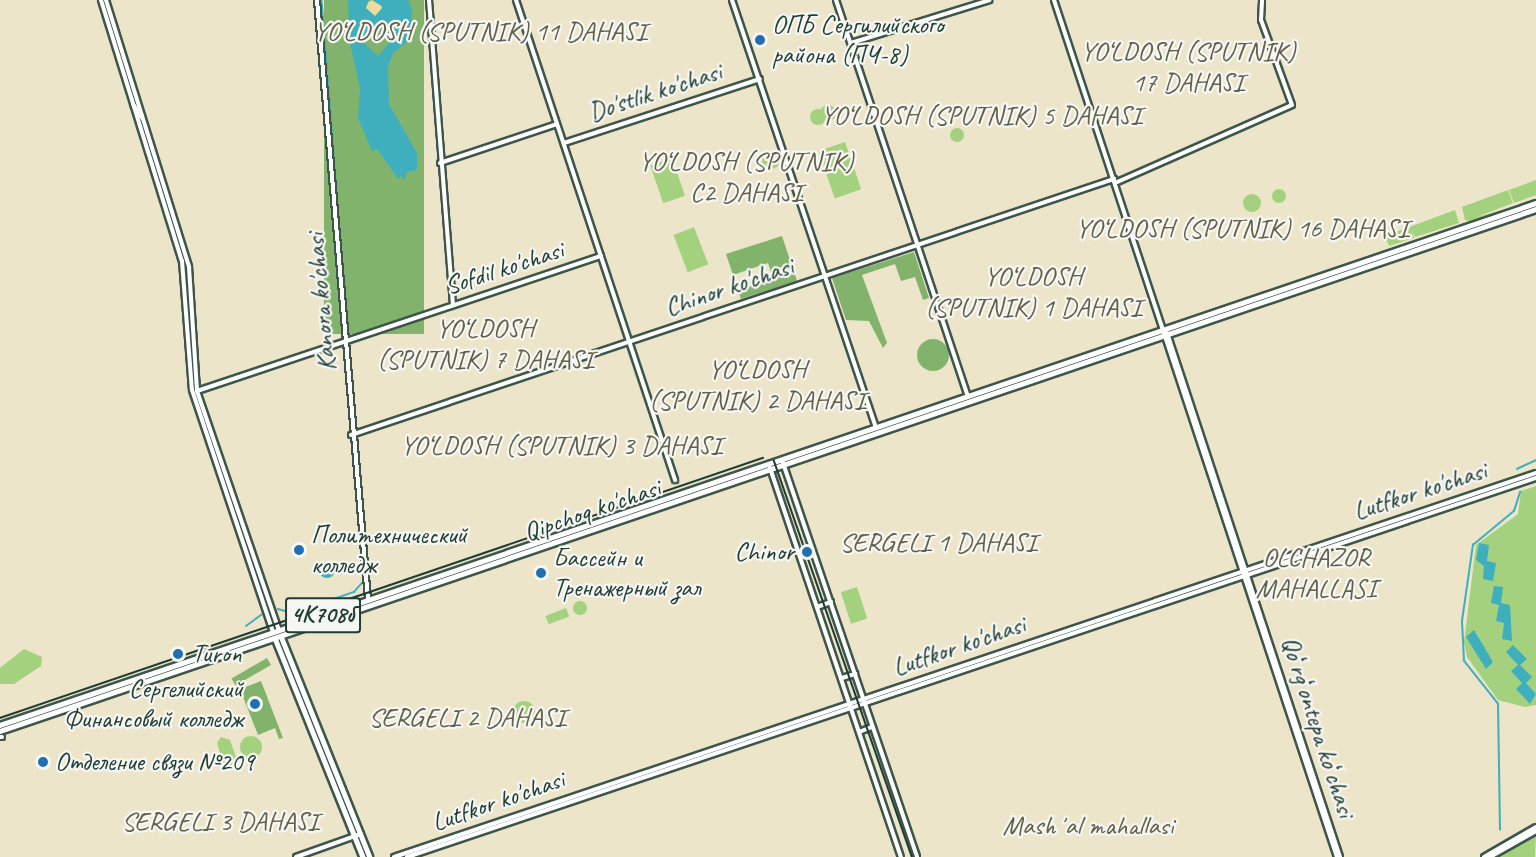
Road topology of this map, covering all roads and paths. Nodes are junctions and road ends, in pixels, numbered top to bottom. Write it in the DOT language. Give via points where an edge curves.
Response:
graph roads {
  1 [pos="101,0"];
  2 [pos="106,0"];
  3 [pos="317,0"];
  4 [pos="429,0"];
  5 [pos="516,0"];
  6 [pos="732,0"];
  7 [pos="836,0"];
  8 [pos="990,0"];
  9 [pos="1054,0"];
  10 [pos="1262,0"];
  11 [pos="851,45"];
  12 [pos="760,79"];
  13 [pos="132,103"];
  14 [pos="557,123"];
  15 [pos="145,124"];
  16 [pos="564,143"];
  17 [pos="440,163"];
  18 [pos="1115,181"];
  19 [pos="1536,202"];
  20 [pos="1536,209"];
  21 [pos="917,244"];
  22 [pos="1408,252"];
  23 [pos="601,256"];
  24 [pos="1360,268"];
  25 [pos="825,274"];
  26 [pos="453,305"];
  27 [pos="1164,330"];
  28 [pos="1167,337"];
  29 [pos="348,341"];
  30 [pos="629,342"];
  31 [pos="1046,370"];
  32 [pos="1048,376"];
  33 [pos="194,391"];
  34 [pos="968,397"];
  35 [pos="876,428"];
  36 [pos="870,433"];
  37 [pos="354,434"];
  38 [pos="783,463"];
  39 [pos="769,464"];
  40 [pos="771,470"];
  41 [pos="1536,476"];
  42 [pos="675,480"];
  43 [pos="709,488"];
  44 [pos="240,516"];
  45 [pos="235,518"];
  46 [pos="529,549"];
  47 [pos="1244,572"];
  48 [pos="368,600"];
  49 [pos="831,602"];
  50 [pos="817,607"];
  51 [pos="356,608"];
  52 [pos="274,615"];
  53 [pos="268,618"];
  54 [pos="279,630"];
  55 [pos="273,632"];
  56 [pos="282,636"];
  57 [pos="275,638"];
  58 [pos="202,657"];
  59 [pos="204,663"];
  60 [pos="855,674"];
  61 [pos="841,678"];
  62 [pos="864,700"];
  63 [pos="850,705"];
  64 [pos="0,724"];
  65 [pos="873,727"];
  66 [pos="859,732"];
  67 [pos="1,735"];
  68 [pos="1536,829"];
  69 [pos="361,834"];
  70 [pos="354,836"];
  71 [pos="296,857"];
  72 [pos="363,857"];
  73 [pos="370,857"];
  74 [pos="394,857"];
  75 [pos="407,857"];
  76 [pos="901,857"];
  77 [pos="917,857"];
  78 [pos="1339,857"];
  79 [pos="1484,857"];
  80 [pos="1490,857"];
  1 -- 13 [label="street"];
  2 -- 15 [label="street"];
  3 -- 29 [label="street, Kanora ko'chasi"];
  4 -- 17 [label="street"];
  5 -- 14 [label="street"];
  6 -- 12 [label="street"];
  7 -- 11 [label="street"];
  8 -- 11 [label="street"];
  9 -- 18 [label="street"];
  10 -- 18 [label="street, Chinor ko'chasi" via="1261,20 1293,100 1288,108"];
  11 -- 21 [label="street"];
  12 -- 16 [label="street, Do'stlik ko'chasi"];
  12 -- 25 [label="street"];
  13 -- 15 [label="street"];
  13 -- 33 [label="street" via="183,267"];
  14 -- 16 [label="street"];
  14 -- 17 [label="street"];
  15 -- 33 [label="street" via="190,271"];
  16 -- 23 [label="street"];
  17 -- 26 [label="street"];
  18 -- 21 [label="street, Chinor ko'chasi"];
  18 -- 27 [label="street"];
  19 -- 22 [label="main road, Qipchoq ko'chasi"];
  20 -- 22 [label="main road, Qipchoq ko'chasi"];
  21 -- 25 [label="street, Chinor ko'chasi"];
  21 -- 34 [label="street"];
  22 -- 24 [label="main road, Qipchoq ko'chasi"];
  23 -- 26 [label="street, Sofdil ko'chasi"];
  23 -- 30 [label="street"];
  24 -- 27 [label="main road, Qipchoq ko'chasi"];
  24 -- 28 [label="main road, Qipchoq ko'chasi"];
  25 -- 30 [label="street, Chinor ko'chasi"];
  25 -- 35 [label="street"];
  26 -- 29 [label="street, Sofdil ko'chasi"];
  27 -- 28 [label="street, Qoʻrgʻontepa koʻchasi"];
  27 -- 31 [label="main road, Qipchoq ko'chasi"];
  28 -- 32 [label="main road, Qipchoq ko'chasi"];
  28 -- 47 [label="street, Qoʻrgʻontepa koʻchasi"];
  29 -- 33 [label="street, Sofdil ko'chasi"];
  29 -- 37 [label="street, Kanora ko'chasi"];
  30 -- 37 [label="street, Chinor ko'chasi"];
  30 -- 42 [label="street"];
  31 -- 32 [label="main road"];
  31 -- 34 [label="main road, Qipchoq ko'chasi"];
  32 -- 36 [label="main road, Qipchoq ko'chasi"];
  33 -- 44 [label="street"];
  33 -- 45 [label="street"];
  34 -- 35 [label="main road, Qipchoq ko'chasi"];
  35 -- 36 [label="main road, Qipchoq ko'chasi"];
  36 -- 38 [label="main road, Qipchoq ko'chasi"];
  37 -- 48 [label="street, Kanora ko'chasi"];
  38 -- 39 [label="main road, Qipchoq ko'chasi"];
  38 -- 40 [label="main road, Qipchoq ko'chasi"];
  38 -- 49 [label="street"];
  39 -- 40 [label="street"];
  39 -- 43 [label="main road, Qipchoq ko'chasi"];
  40 -- 43 [label="main road, Qipchoq ko'chasi"];
  40 -- 50 [label="street"];
  41 -- 47 [label="street, Lutfkor ko'chasi"];
  43 -- 46 [label="main road, Qipchoq ko'chasi"];
  44 -- 45 [label="street"];
  44 -- 52 [label="street"];
  45 -- 53 [label="street"];
  46 -- 48 [label="main road, Qipchoq ko'chasi"];
  46 -- 51 [label="main road, Qipchoq ko'chasi"];
  47 -- 62 [label="street, Lutfkor ko'chasi"];
  47 -- 78 [label="street, Qoʻrgʻontepa koʻchasi"];
  48 -- 51 [label="main road, Qipchoq ko'chasi / 4К708б"];
  49 -- 50 [label="street"];
  49 -- 60 [label="street"];
  50 -- 61 [label="street"];
  51 -- 54 [label="main road, Qipchoq ko'chasi / 4К708б"];
  51 -- 56 [label="main road, Qipchoq ko'chasi"];
  52 -- 53 [label="street"];
  52 -- 54 [label="street"];
  53 -- 55 [label="street"];
  54 -- 55 [label="main road, Qipchoq ko'chasi"];
  54 -- 56 [label="main road"];
  54 -- 57 [label="main road"];
  55 -- 57 [label="main road"];
  55 -- 58 [label="main road, Qipchoq ko'chasi"];
  56 -- 57 [label="main road, Qipchoq ko'chasi"];
  56 -- 69 [label="main road"];
  57 -- 59 [label="main road, Qipchoq ko'chasi"];
  57 -- 70 [label="main road"];
  58 -- 59 [label="main road"];
  58 -- 64 [label="main road, Qipchoq ko'chasi"];
  59 -- 67 [label="main road, Qipchoq ko'chasi"];
  60 -- 61 [label="street"];
  60 -- 62 [label="street"];
  61 -- 63 [label="street"];
  62 -- 63 [label="street, Lutfkor ko'chasi"];
  62 -- 65 [label="street"];
  63 -- 66 [label="street"];
  63 -- 74 [label="street, Lutfkor ko'chasi"];
  63 -- 75 [label="street, Lutfkor ko'chasi"];
  65 -- 66 [label="street"];
  65 -- 77 [label="street"];
  66 -- 76 [label="street"];
  68 -- 79 [label="street"];
  68 -- 80 [label="street"];
  69 -- 70 [label="street"];
  69 -- 73 [label="main road"];
  70 -- 71 [label="street"];
  70 -- 72 [label="main road"];
}
